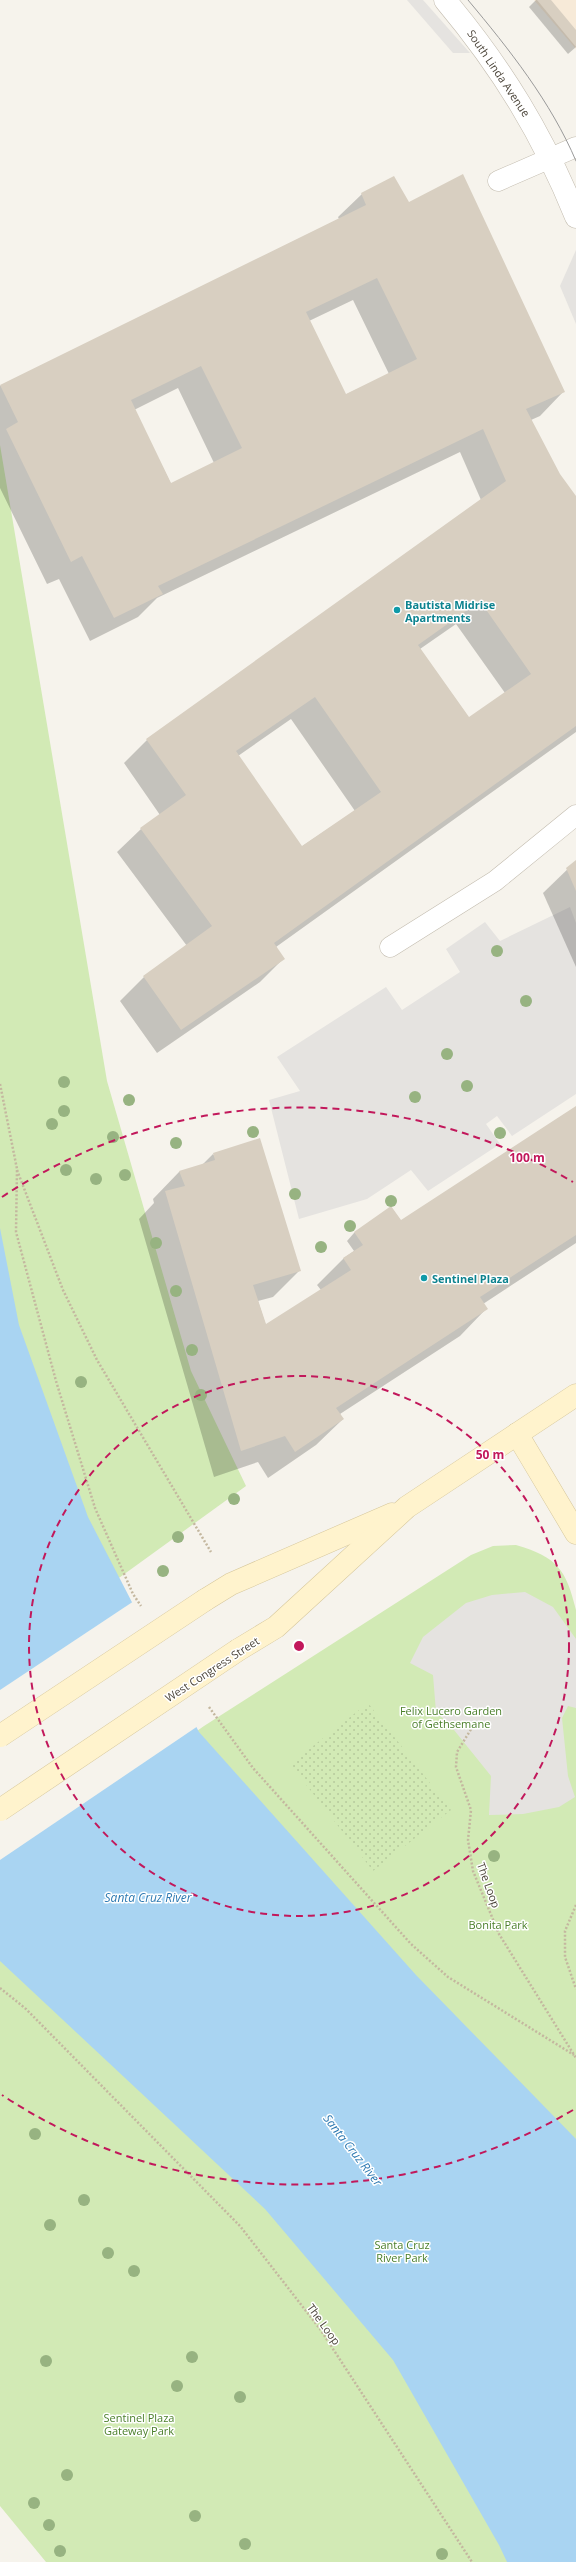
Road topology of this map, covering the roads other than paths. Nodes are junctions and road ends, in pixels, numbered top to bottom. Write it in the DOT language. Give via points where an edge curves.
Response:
graph roads {
  1 [pos="445,0"];
  2 [pos="576,148"];
  3 [pos="549,160"];
  4 [pos="498,181"];
  5 [pos="576,217"];
  6 [pos="576,815"];
  7 [pos="390,947"];
  8 [pos="576,1396"];
  9 [pos="517,1434"];
  10 [pos="407,1507"];
  11 [pos="576,1533"];
  12 [pos="0,1736"];
  13 [pos="0,1810"];
  1 -- 3 [label="street, South Linda Avenue" via="481,43 526,111"];
  2 -- 3 [label="lane"];
  3 -- 4 [label="lane"];
  3 -- 5 [label="street, South Linda Avenue"];
  6 -- 7 [label="lane" via="495,881"];
  8 -- 9 [label="main road, West Congress Street"];
  9 -- 10 [label="main road, West Congress Street"];
  9 -- 11 [label="main road"];
  10 -- 12 [label="main road, West Congress Street, bridge" via="232,1584"];
  10 -- 13 [label="main road, West Congress Street, bridge" via="276,1627"];
}
